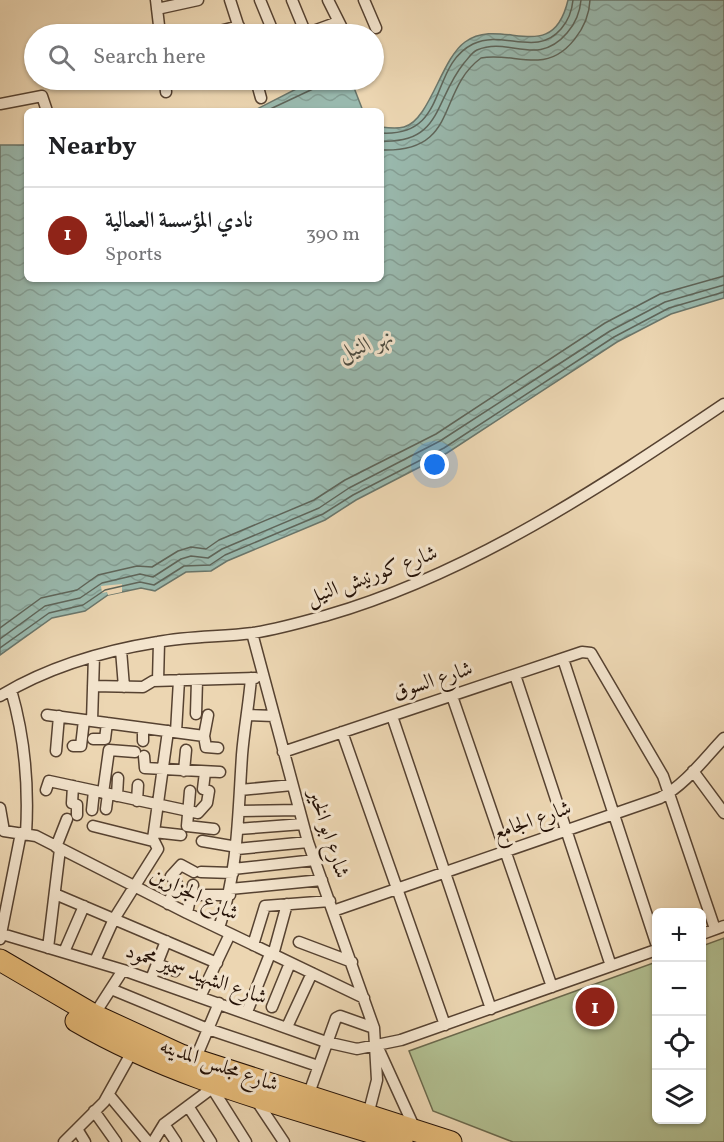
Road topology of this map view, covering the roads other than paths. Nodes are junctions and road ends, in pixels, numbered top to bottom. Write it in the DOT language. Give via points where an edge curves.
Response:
graph roads {
  1 [pos="198,0"];
  2 [pos="260,0"];
  3 [pos="292,0"];
  4 [pos="328,0"];
  5 [pos="364,0"];
  6 [pos="233,1"];
  7 [pos="156,5"];
  8 [pos="338,22"];
  9 [pos="159,24"];
  10 [pos="239,24"];
  11 [pos="270,24"];
  12 [pos="302,24"];
  13 [pos="333,24"];
  14 [pos="374,24"];
  15 [pos="259,90"];
  16 [pos="261,98"];
  17 [pos="1,101"];
  18 [pos="46,108"];
  19 [pos="724,404"];
  20 [pos="252,633"];
  21 [pos="159,642"];
  22 [pos="121,650"];
  23 [pos="94,656"];
  24 [pos="562,658"];
  25 [pos="514,675"];
  26 [pos="251,678"];
  27 [pos="264,678"];
  28 [pos="179,680"];
  29 [pos="197,680"];
  30 [pos="158,681"];
  31 [pos="93,686"];
  32 [pos="124,687"];
  33 [pos="11,690"];
  34 [pos="0,696"];
  35 [pos="452,696"];
  36 [pos="196,714"];
  37 [pos="208,715"];
  38 [pos="247,715"];
  39 [pos="274,716"];
  40 [pos="392,716"];
  41 [pos="88,720"];
  42 [pos="107,723"];
  43 [pos="144,728"];
  44 [pos="172,732"];
  45 [pos="342,732"];
  46 [pos="204,736"];
  47 [pos="724,738"];
  48 [pos="93,739"];
  49 [pos="143,741"];
  50 [pos="73,746"];
  51 [pos="218,748"];
  52 [pos="186,750"];
  53 [pos="56,751"];
  54 [pos="283,752"];
  55 [pos="163,770"];
  56 [pos="184,771"];
  57 [pos="693,771"];
  58 [pos="205,772"];
  59 [pos="220,772"];
  60 [pos="118,778"];
  61 [pos="138,784"];
  62 [pos="292,785"];
  63 [pos="73,786"];
  64 [pos="53,788"];
  65 [pos="240,790"];
  66 [pos="190,791"];
  67 [pos="669,793"];
  68 [pos="106,794"];
  69 [pos="137,801"];
  70 [pos="158,806"];
  71 [pos="0,808"];
  72 [pos="106,808"];
  73 [pos="92,810"];
  74 [pos="299,810"];
  75 [pos="188,811"];
  76 [pos="239,811"];
  77 [pos="614,813"];
  78 [pos="724,813"];
  79 [pos="303,824"];
  80 [pos="93,826"];
  81 [pos="214,829"];
  82 [pos="238,829"];
  83 [pos="566,830"];
  84 [pos="23,833"];
  85 [pos="181,835"];
  86 [pos="154,836"];
  87 [pos="202,841"];
  88 [pos="308,842"];
  89 [pos="58,848"];
  90 [pos="237,848"];
  91 [pos="505,851"];
  92 [pos="315,860"];
  93 [pos="233,871"];
  94 [pos="445,872"];
  95 [pos="322,880"];
  96 [pos="133,886"];
  97 [pos="397,888"];
  98 [pos="230,892"];
  99 [pos="55,894"];
  100 [pos="4,900"];
  101 [pos="168,904"];
  102 [pos="287,904"];
  103 [pos="84,906"];
  104 [pos="332,906"];
  105 [pos="187,913"];
  106 [pos="114,919"];
  107 [pos="219,928"];
  108 [pos="720,928"];
  109 [pos="652,929"];
  110 [pos="230,934"];
  111 [pos="1,937"];
  112 [pos="166,941"];
  113 [pos="299,942"];
  114 [pos="253,945"];
  115 [pos="48,948"];
  116 [pos="64,952"];
  117 [pos="652,952"];
  118 [pos="272,954"];
  119 [pos="0,960"];
  120 [pos="95,961"];
  121 [pos="352,962"];
  122 [pos="217,963"];
  123 [pos="290,963"];
  124 [pos="157,964"];
  125 [pos="611,966"];
  126 [pos="123,970"];
  127 [pos="175,971"];
  128 [pos="312,973"];
  129 [pos="0,976"];
  130 [pos="151,979"];
  131 [pos="552,987"];
  132 [pos="111,989"];
  133 [pos="200,997"];
  134 [pos="364,998"];
  135 [pos="219,1003"];
  136 [pos="272,1007"];
  137 [pos="491,1009"];
  138 [pos="247,1012"];
  139 [pos="94,1015"];
  140 [pos="445,1025"];
  141 [pos="287,1027"];
  142 [pos="374,1028"];
  143 [pos="208,1029"];
  144 [pos="326,1042"];
  145 [pos="377,1044"];
  146 [pos="133,1050"];
  147 [pos="195,1060"];
  148 [pos="318,1066"];
  149 [pos="213,1087"];
  150 [pos="109,1095"];
  151 [pos="308,1096"];
  152 [pos="255,1097"];
  153 [pos="188,1106"];
  154 [pos="94,1111"];
  155 [pos="368,1115"];
  156 [pos="164,1124"];
  157 [pos="76,1129"];
  158 [pos="409,1136"];
  159 [pos="242,1141"];
  160 [pos="64,1142"];
  161 [pos="85,1142"];
  162 [pos="116,1142"];
  163 [pos="148,1142"];
  164 [pos="153,1142"];
  165 [pos="176,1142"];
  166 [pos="211,1142"];
  167 [pos="284,1142"];
  168 [pos="451,1142"];
  1 -- 7 [label="street"];
  2 -- 11 [label="street"];
  3 -- 12 [label="street"];
  4 -- 8 [label="street"];
  5 -- 14 [label="street"];
  6 -- 10 [label="street"];
  7 -- 9 [label="street"];
  8 -- 13 [label="street"];
  15 -- 16 [label="street"];
  17 -- 18 [label="street" via="42,96"];
  19 -- 20 [label="street, شارع كورنيش النيل" via="611,479 476,556 332,614"];
  20 -- 21 [label="street, شارع كورنيش النيل"];
  20 -- 27 [label="street, شارع ابو الخير"];
  21 -- 22 [label="street, شارع كورنيش النيل"];
  21 -- 30 [label="street"];
  22 -- 23 [label="street, شارع كورنيش النيل"];
  22 -- 32 [label="street"];
  23 -- 31 [label="street"];
  23 -- 33 [label="street, شارع كورنيش النيل" via="68,663"];
  24 -- 25 [label="street, شارع السوق"];
  24 -- 67 [label="street, شارع السوق" via="587,651 594,656 656,760"];
  24 -- 77 [label="street"];
  25 -- 35 [label="street, شارع السوق"];
  25 -- 83 [label="street"];
  26 -- 27 [label="street"];
  26 -- 29 [label="street"];
  26 -- 38 [label="street"];
  27 -- 39 [label="street, شارع ابو الخير"];
  28 -- 29 [label="street"];
  28 -- 30 [label="street"];
  28 -- 44 [label="street"];
  29 -- 36 [label="street"];
  30 -- 32 [label="street" via="143,687"];
  31 -- 32 [label="street"];
  31 -- 41 [label="street"];
  33 -- 34 [label="street, شارع كورنيش النيل"];
  33 -- 84 [label="street" via="24,746 28,804"];
  35 -- 40 [label="street, شارع السوق"];
  35 -- 91 [label="street"];
  37 -- 46 [label="street"];
  38 -- 39 [label="street"];
  38 -- 65 [label="street"];
  39 -- 54 [label="street, شارع ابو الخير"];
  40 -- 45 [label="street, شارع السوق"];
  40 -- 94 [label="street"];
  41 -- 42 [label="street"];
  41 -- 50 [label="street" via="81,746"];
  41 -- 53 [label="street" via="53,715"];
  42 -- 43 [label="street"];
  42 -- 48 [label="street" via="105,740"];
  43 -- 44 [label="street"];
  43 -- 49 [label="street"];
  44 -- 46 [label="street"];
  44 -- 55 [label="street"];
  45 -- 54 [label="street, شارع السوق"];
  45 -- 97 [label="street"];
  46 -- 51 [label="street" via="206,747"];
  47 -- 57 [label="street, شارع الجامع"];
  52 -- 56 [label="street"];
  54 -- 62 [label="street, شارع ابو الخير"];
  55 -- 56 [label="street"];
  55 -- 68 [label="street" via="143,767 140,754 109,750"];
  55 -- 70 [label="street"];
  56 -- 58 [label="street"];
  57 -- 67 [label="street, شارع الجامع"];
  57 -- 78 [label="street"];
  58 -- 59 [label="street"];
  58 -- 75 [label="street" via="208,801 200,813"];
  60 -- 68 [label="street"];
  61 -- 69 [label="street"];
  62 -- 65 [label="street"];
  62 -- 74 [label="street, شارع ابو الخير"];
  63 -- 64 [label="street"];
  63 -- 68 [label="street"];
  63 -- 89 [label="street" via="72,803 77,805"];
  65 -- 76 [label="street"];
  66 -- 75 [label="street"];
  67 -- 77 [label="street, شارع الجامع"];
  67 -- 108 [label="street"];
  68 -- 69 [label="street"];
  68 -- 72 [label="street"];
  68 -- 73 [label="street"];
  69 -- 70 [label="street"];
  70 -- 75 [label="street"];
  70 -- 86 [label="street"];
  71 -- 84 [label="street, شارع الجزارين" via="2,829"];
  74 -- 76 [label="street"];
  74 -- 79 [label="street, شارع ابو الخير"];
  75 -- 81 [label="street" via="187,826"];
  76 -- 82 [label="street"];
  77 -- 83 [label="street, شارع الجامع"];
  77 -- 109 [label="street"];
  79 -- 82 [label="street"];
  79 -- 88 [label="street, شارع ابو الخير"];
  80 -- 86 [label="street"];
  82 -- 90 [label="street"];
  83 -- 91 [label="street, شارع الجامع"];
  83 -- 125 [label="street"];
  84 -- 89 [label="street, شارع الجزارين"];
  84 -- 100 [label="street"];
  85 -- 86 [label="street"];
  86 -- 96 [label="street" via="158,849"];
  87 -- 90 [label="street"];
  88 -- 90 [label="street"];
  88 -- 92 [label="street, شارع ابو الخير"];
  89 -- 96 [label="street, شارع الجزارين"];
  89 -- 99 [label="street"];
  90 -- 93 [label="street"];
  91 -- 94 [label="street, شارع الجامع"];
  91 -- 131 [label="street"];
  92 -- 93 [label="street"];
  92 -- 95 [label="street, شارع ابو الخير"];
  93 -- 98 [label="street"];
  93 -- 101 [label="street" via="197,872 181,865 171,876 177,884"];
  94 -- 97 [label="street, شارع الجامع"];
  94 -- 137 [label="street"];
  95 -- 98 [label="street"];
  95 -- 104 [label="street, شارع ابو الخير"];
  96 -- 101 [label="street, شارع الجزارين"];
  96 -- 106 [label="street"];
  97 -- 104 [label="street, شارع الجامع"];
  97 -- 140 [label="street"];
  98 -- 105 [label="street" via="192,890"];
  98 -- 107 [label="street"];
  99 -- 103 [label="street"];
  99 -- 115 [label="street"];
  100 -- 111 [label="street"];
  101 -- 105 [label="street, شارع الجزارين"];
  102 -- 104 [label="street, شارع الجامع"];
  102 -- 114 [label="street, شارع الجامع" via="265,906"];
  102 -- 118 [label="street"];
  103 -- 106 [label="street"];
  103 -- 116 [label="street"];
  104 -- 121 [label="street, شارع ابو الخير"];
  105 -- 107 [label="street, شارع الجزارين"];
  106 -- 112 [label="street"];
  106 -- 120 [label="street"];
  107 -- 110 [label="street, شارع الجزارين"];
  110 -- 114 [label="street, شارع الجزارين"];
  110 -- 122 [label="street"];
  111 -- 115 [label="street, شارع الشهيد سمير محمود"];
  112 -- 122 [label="street"];
  112 -- 124 [label="street"];
  113 -- 121 [label="street"];
  114 -- 118 [label="street, شارع الجزارين"];
  115 -- 116 [label="street, شارع الشهيد سمير محمود"];
  116 -- 120 [label="street, شارع الشهيد سمير محمود"];
  117 -- 125 [label="street, شارع الشهيد سمير محمود"];
  118 -- 123 [label="street, شارع الجزارين"];
  118 -- 138 [label="street"];
  119 -- 139 [label="highway, شارع مجلس المدينه"];
  120 -- 126 [label="street, شارع الشهيد سمير محمود"];
  121 -- 134 [label="street, شارع ابو الخير"];
  122 -- 133 [label="street"];
  123 -- 128 [label="street, شارع الجزارين"];
  123 -- 136 [label="street"];
  124 -- 127 [label="street"];
  124 -- 130 [label="street"];
  125 -- 131 [label="street, شارع الشهيد سمير محمود"];
  126 -- 130 [label="street, شارع الشهيد سمير محمود"];
  126 -- 132 [label="street"];
  128 -- 134 [label="street, شارع الجزارين"];
  128 -- 141 [label="street"];
  129 -- 146 [label="highway, شارع مجلس المدينه"];
  130 -- 133 [label="street, شارع الشهيد سمير محمود"];
  131 -- 137 [label="street, شارع الشهيد سمير محمود"];
  132 -- 139 [label="street"];
  132 -- 143 [label="street"];
  133 -- 135 [label="street, شارع الشهيد سمير محمود"];
  134 -- 142 [label="street, شارع ابو الخير"];
  135 -- 138 [label="street, شارع الشهيد سمير محمود"];
  135 -- 143 [label="street"];
  137 -- 140 [label="street, شارع الشهيد سمير محمود"];
  138 -- 141 [label="street, شارع الشهيد سمير محمود"];
  139 -- 147 [label="highway, شارع مجلس المدينه"];
  140 -- 145 [label="street, شارع الشهيد سمير محمود"];
  141 -- 144 [label="street, شارع الشهيد سمير محمود"];
  142 -- 144 [label="street" via="340,1016"];
  142 -- 145 [label="street, شارع ابو الخير"];
  143 -- 147 [label="street"];
  143 -- 148 [label="street"];
  144 -- 145 [label="street, شارع الشهيد سمير محمود" via="357,1049"];
  144 -- 148 [label="street"];
  145 -- 155 [label="street, شارع ابو الخير" via="377,1080"];
  145 -- 158 [label="street, شارع ابو الخير"];
  146 -- 149 [label="highway, شارع مجلس المدينه"];
  146 -- 150 [label="street"];
  147 -- 151 [label="highway, شارع مجلس المدينه"];
  148 -- 151 [label="street"];
  149 -- 152 [label="highway, شارع مجلس المدينه"];
  149 -- 153 [label="street"];
  149 -- 159 [label="street"];
  150 -- 154 [label="street"];
  150 -- 163 [label="street"];
  151 -- 155 [label="highway, شارع مجلس المدينه"];
  152 -- 158 [label="highway, شارع مجلس المدينه"];
  152 -- 167 [label="street"];
  153 -- 156 [label="street"];
  153 -- 166 [label="street"];
  154 -- 157 [label="street"];
  154 -- 162 [label="street"];
  155 -- 158 [label="highway, شارع مجلس المدينه"];
  156 -- 164 [label="street"];
  156 -- 165 [label="street"];
  157 -- 160 [label="street"];
  157 -- 161 [label="street"];
  158 -- 168 [label="highway, شارع مجلس المدينه"];
}
